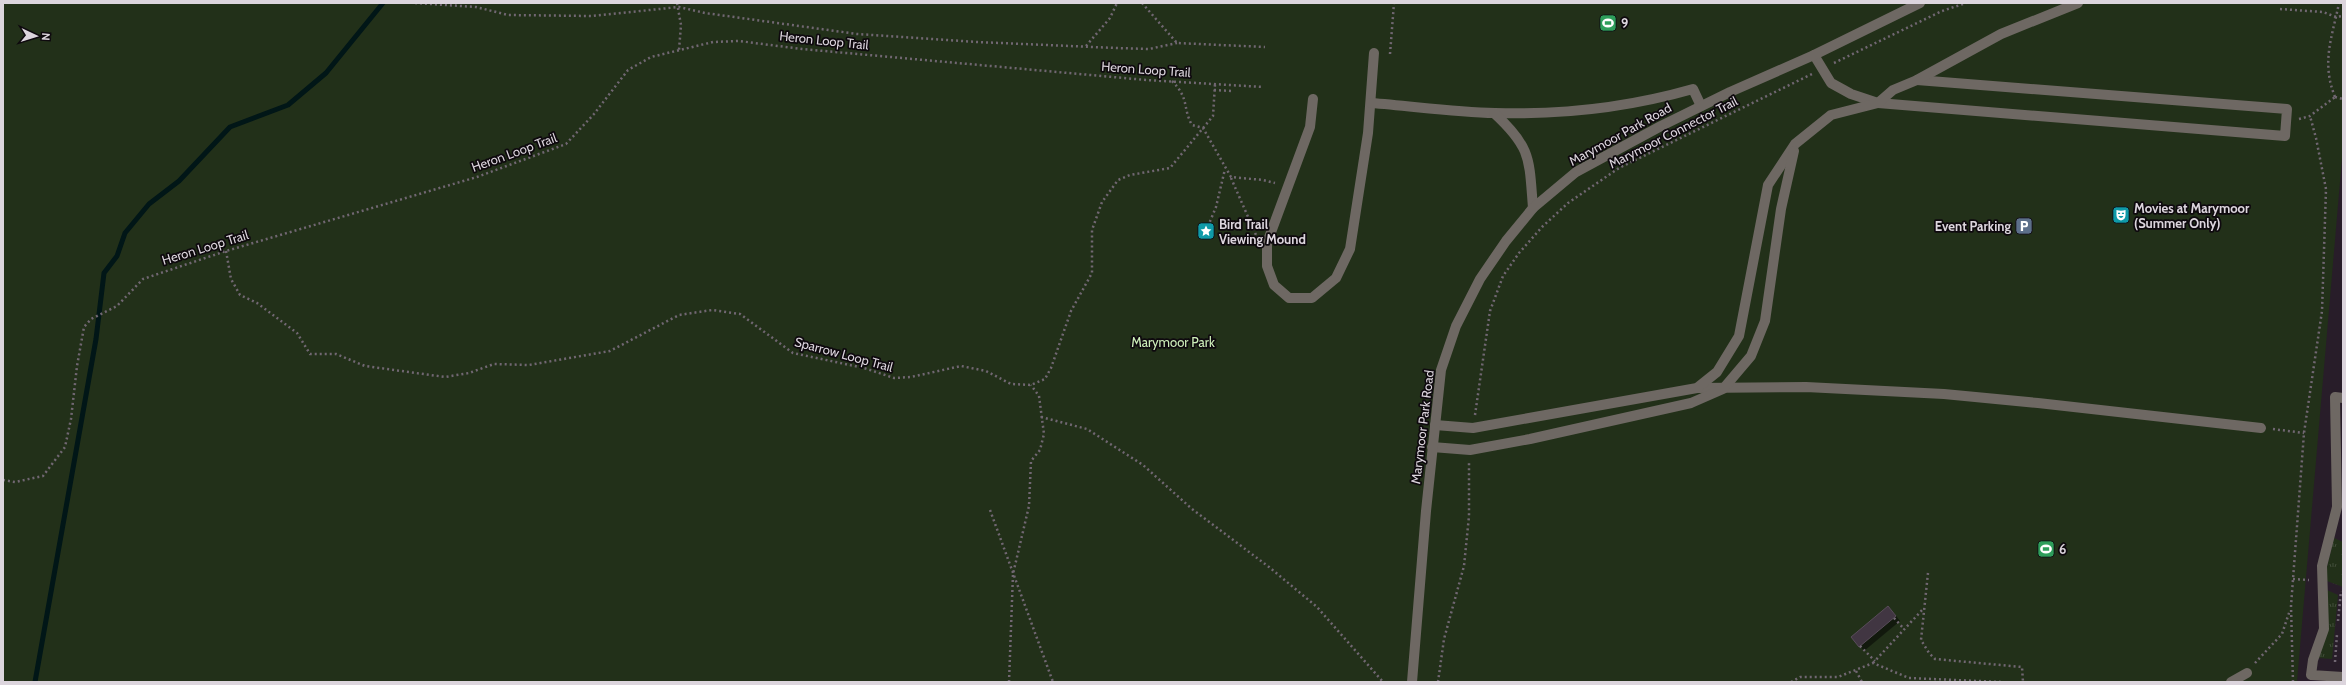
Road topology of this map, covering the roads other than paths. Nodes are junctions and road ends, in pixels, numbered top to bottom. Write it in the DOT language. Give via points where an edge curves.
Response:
graph roads {
  1 [pos="1920,3"];
  2 [pos="2078,3"];
  3 [pos="1374,53"];
  4 [pos="1814,56"];
  5 [pos="1917,80"];
  6 [pos="1313,99"];
  7 [pos="1371,103"];
  8 [pos="1878,103"];
  9 [pos="1701,106"];
  10 [pos="1494,113"];
  11 [pos="1795,144"];
  12 [pos="1533,208"];
  13 [pos="1697,388"];
  14 [pos="1722,389"];
  15 [pos="2339,398"];
  16 [pos="1435,425"];
  17 [pos="2261,428"];
  18 [pos="1432,447"];
  19 [pos="2247,674"];
  20 [pos="2343,677"];
  21 [pos="1412,682"];
  22 [pos="2231,682"];
  1 -- 4 [label="street, Marymoor Park Road"];
  2 -- 5 [label="street" via="2001,34"];
  3 -- 7 [label="street"];
  4 -- 8 [label="street" via="1831,84"];
  4 -- 9 [label="street, Marymoor Park Road"];
  5 -- 8 [label="street" via="1893,90"];
  5 -- 8 [label="street" via="2287,109 2285,136"];
  6 -- 7 [label="street" via="1310,127 1267,243 1267,266 1274,286 1289,298 1312,298 1336,278 1350,248"];
  7 -- 10 [label="street"];
  8 -- 11 [label="street" via="1831,115"];
  9 -- 10 [label="street" via="1693,89 1660,99 1556,112"];
  9 -- 12 [label="street, Marymoor Park Road" via="1576,172"];
  10 -- 12 [label="street" via="1513,130 1525,148 1530,170"];
  11 -- 13 [label="street" via="1768,185 1739,336 1717,372"];
  11 -- 14 [label="street" via="1781,209 1765,322 1751,356"];
  12 -- 16 [label="street, Marymoor Park Road" via="1480,279 1456,326 1441,370"];
  13 -- 14 [label="street"];
  13 -- 16 [label="street" via="1474,428"];
  14 -- 17 [label="street" via="1806,387 1944,394"];
  14 -- 18 [label="street" via="1691,403 1530,439 1470,450"];
  15 -- 20 [label="street" via="2337,507 2322,566 2324,629 2313,660 2312,675"];
  16 -- 18 [label="street, Marymoor Park Road"];
  18 -- 21 [label="street, Marymoor Park Road"];
  19 -- 22 [label="street"];
}
